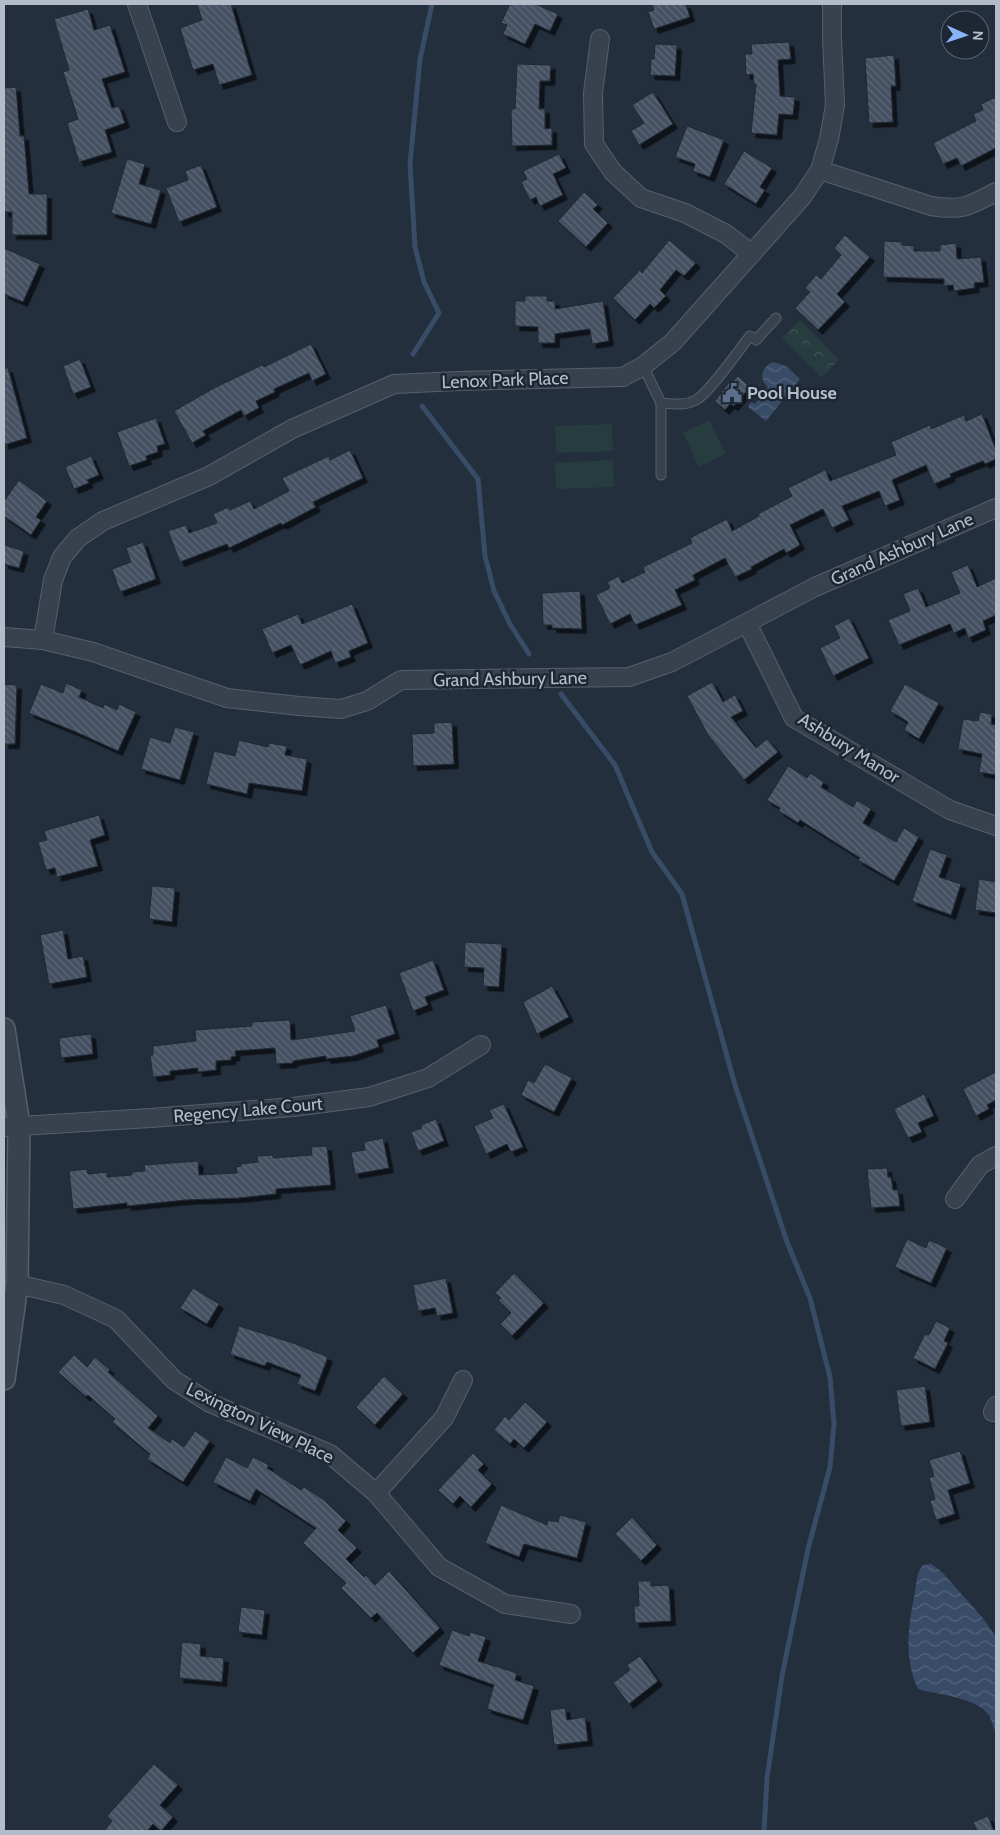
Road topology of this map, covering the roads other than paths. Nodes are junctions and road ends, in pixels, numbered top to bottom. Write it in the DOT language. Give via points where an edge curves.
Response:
graph roads {
  1 [pos="136,4"];
  2 [pos="832,4"];
  3 [pos="600,39"];
  4 [pos="177,122"];
  5 [pos="820,170"];
  6 [pos="996,192"];
  7 [pos="752,254"];
  8 [pos="776,318"];
  9 [pos="643,366"];
  10 [pos="661,403"];
  11 [pos="661,475"];
  12 [pos="996,508"];
  13 [pos="747,623"];
  14 [pos="4,637"];
  15 [pos="43,640"];
  16 [pos="996,826"];
  17 [pos="4,1029"];
  18 [pos="481,1045"];
  19 [pos="11,1126"];
  20 [pos="996,1156"];
  21 [pos="955,1199"];
  22 [pos="17,1284"];
  23 [pos="4,1379"];
  24 [pos="463,1380"];
  25 [pos="376,1493"];
  26 [pos="571,1614"];
  1 -- 4 [label="street"];
  2 -- 5 [label="street, Lenox Park Place" via="836,105"];
  3 -- 7 [label="street" via="593,93 594,144 613,172 641,198 726,234"];
  5 -- 6 [label="street" via="949,209 967,207"];
  5 -- 7 [label="street, Lenox Park Place" via="802,197"];
  7 -- 9 [label="street, Lenox Park Place" via="673,342"];
  8 -- 10 [label="lane" via="756,340 750,336 696,400 678,405"];
  9 -- 10 [label="lane"];
  9 -- 15 [label="street, Lenox Park Place" via="623,377 394,384 292,429 209,476 103,521 78,538 62,557 53,580"];
  10 -- 11 [label="lane"];
  12 -- 13 [label="street, Grand Ashbury Lane" via="816,587"];
  13 -- 15 [label="street, Grand Ashbury Lane" via="672,662 629,677 401,680 367,700 341,709 227,698 93,652"];
  13 -- 16 [label="street, Ashbury Manor" via="794,718 950,810"];
  14 -- 15 [label="street, Grand Ashbury Lane"];
  17 -- 19 [label="street"];
  18 -- 19 [label="street, Regency Lake Court" via="428,1078 369,1097 283,1108"];
  19 -- 22 [label="street"];
  20 -- 21 [label="street" via="980,1165"];
  22 -- 23 [label="street"];
  22 -- 25 [label="street, Lexington View Place" via="64,1296 116,1319 174,1380 210,1403 330,1454"];
  24 -- 25 [label="street" via="444,1418"];
  25 -- 26 [label="street, Lexington View Place" via="439,1567 505,1604"];
}
